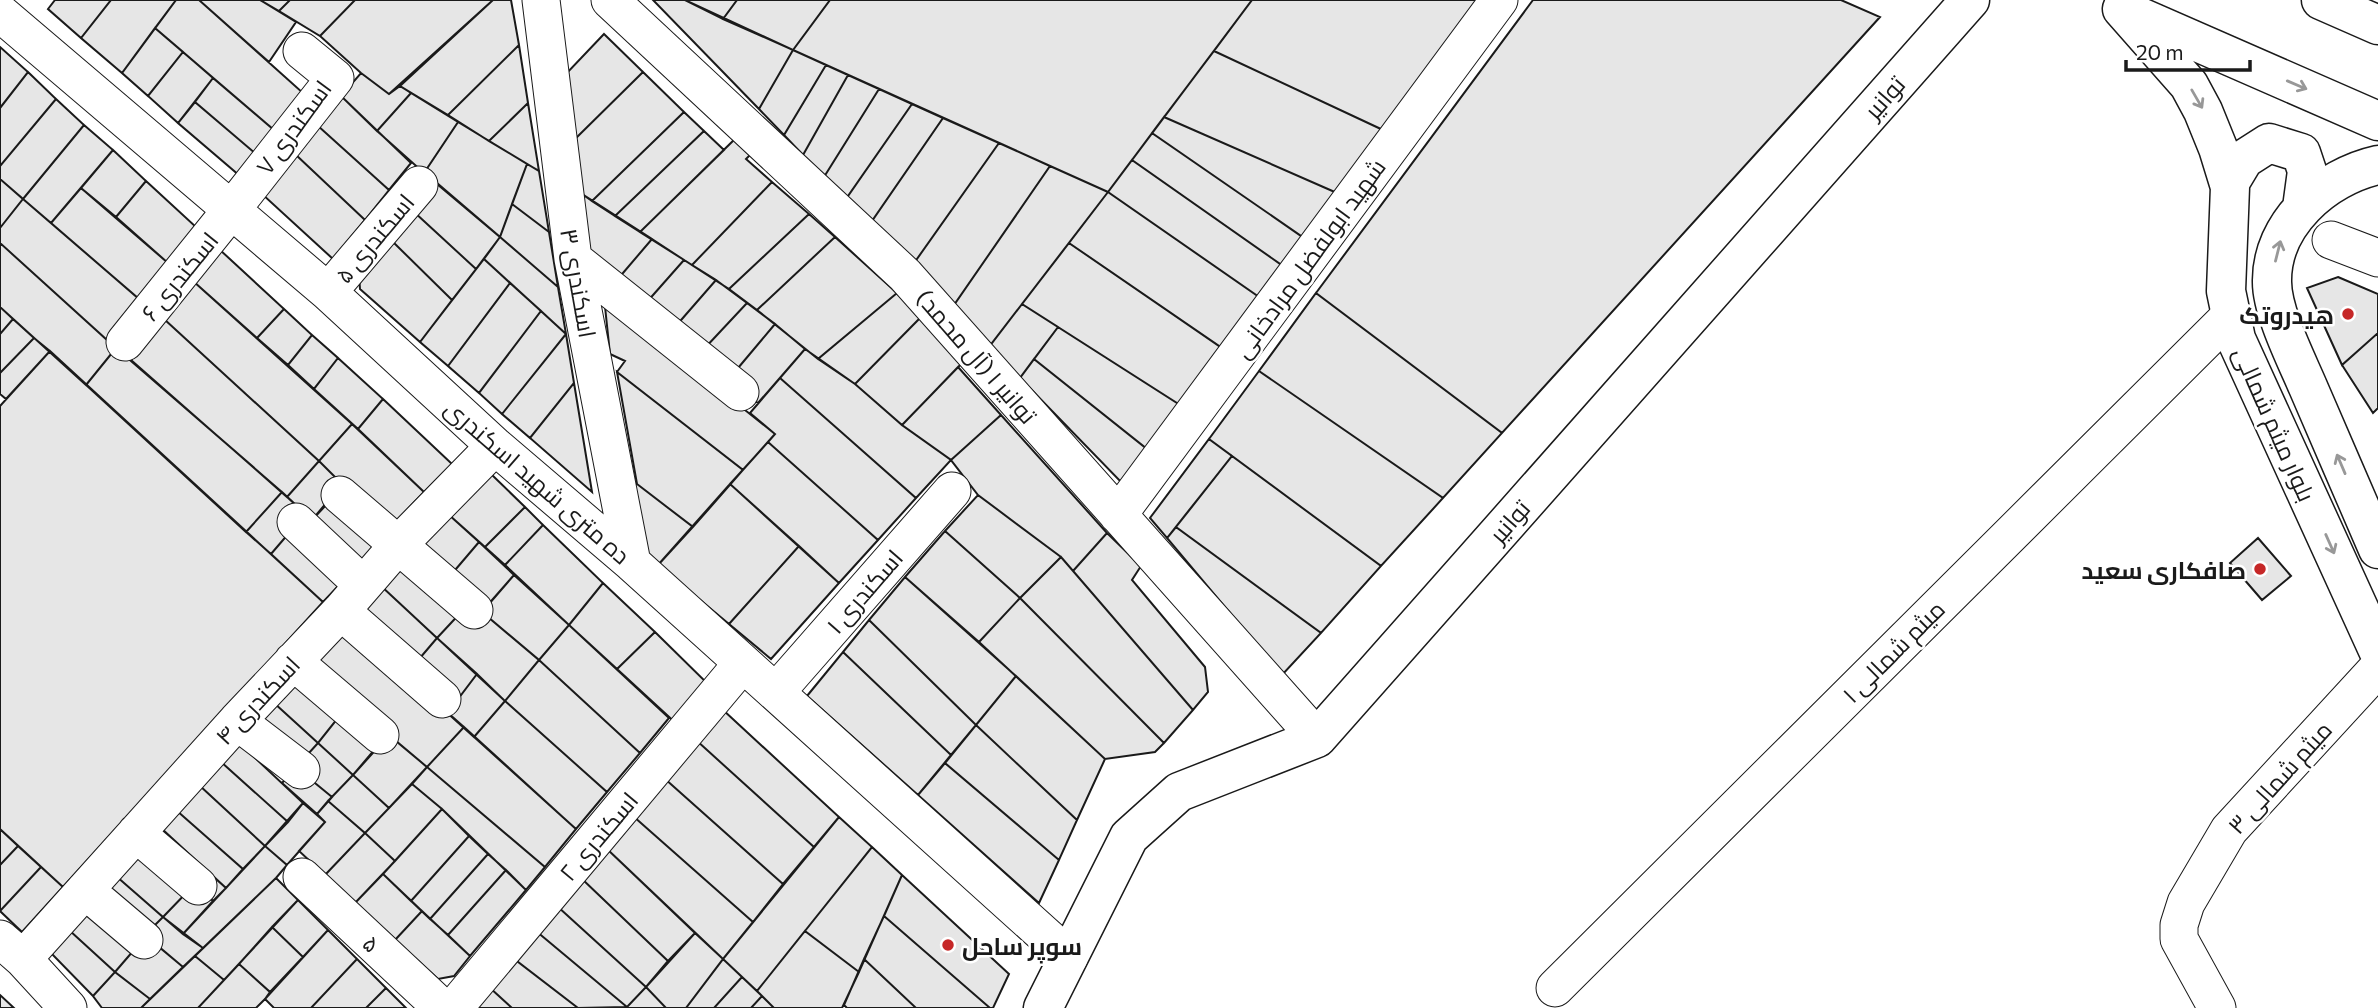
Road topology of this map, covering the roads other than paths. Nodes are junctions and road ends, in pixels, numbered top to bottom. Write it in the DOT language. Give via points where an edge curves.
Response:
graph roads {
  1 [pos="541,0"];
  2 [pos="610,0"];
  3 [pos="1499,0"];
  4 [pos="1970,0"];
  5 [pos="2321,0"];
  6 [pos="2111,5"];
  7 [pos="0,13"];
  8 [pos="2378,25"];
  9 [pos="302,51"];
  10 [pos="2378,121"];
  11 [pos="2378,165"];
  12 [pos="2229,184"];
  13 [pos="419,185"];
  14 [pos="2302,208"];
  15 [pos="232,209"];
  16 [pos="2331,240"];
  17 [pos="2378,258"];
  18 [pos="573,259"];
  19 [pos="328,292"];
  20 [pos="2231,315"];
  21 [pos="125,342"];
  22 [pos="740,393"];
  23 [pos="495,446"];
  24 [pos="952,491"];
  25 [pos="340,495"];
  26 [pos="1118,515"];
  27 [pos="296,522"];
  28 [pos="399,544"];
  29 [pos="2378,549"];
  30 [pos="632,563"];
  31 [pos="352,598"];
  32 [pos="474,610"];
  33 [pos="2378,650"];
  34 [pos="293,661"];
  35 [pos="742,664"];
  36 [pos="2378,668"];
  37 [pos="776,692"];
  38 [pos="442,699"];
  39 [pos="237,720"];
  40 [pos="380,735"];
  41 [pos="1317,738"];
  42 [pos="301,770"];
  43 [pos="136,834"];
  44 [pos="302,877"];
  45 [pos="198,886"];
  46 [pos="86,890"];
  47 [pos="145,940"];
  48 [pos="12,949"];
  49 [pos="1069,957"];
  50 [pos="1555,988"];
  51 [pos="68,1008"];
  52 [pos="442,1008"];
  53 [pos="454,1008"];
  54 [pos="1043,1008"];
  55 [pos="2217,1008"];
  1 -- 18 [label="street, اسکندری ۳"];
  2 -- 26 [label="street, توانیر ۱ (آل محمد)" via="905,275"];
  3 -- 26 [label="street, شهید ابولفضل مرادخانی"];
  4 -- 41 [label="main road, توانیر"];
  5 -- 8 [label="main road"];
  6 -- 10 [label="main road, one-way"];
  6 -- 12 [label="main road, بلوار میثم شمالی, one-way" via="2189,86 2203,111"];
  7 -- 15 [label="street, ده متری شهید اسکندری"];
  9 -- 15 [label="street, اسکندری ۷" via="335,78"];
  11 -- 14 [label="main road, بلوار میثم شمالی" via="2362,169"];
  12 -- 14 [label="main road" via="2244,159 2269,142 2301,153 2307,171"];
  12 -- 20 [label="main road, بلوار میثم شمالی" via="2226,291"];
  13 -- 19 [label="street, اسکندری ۵"];
  29 -- 14 [label="main road, بلوار میثم شمالی, one-way" via="2282,327 2272,283 2278,244"];
  15 -- 19 [label="street, ده متری شهید اسکندری"];
  15 -- 21 [label="street, اسکندری ۶"];
  16 -- 17 [label="street"];
  18 -- 22 [label="street"];
  18 -- 30 [label="street, اسکندری ۳"];
  19 -- 23 [label="street, ده متری شهید اسکندری"];
  20 -- 33 [label="main road, بلوار میثم شمالی, one-way" via="2236,339"];
  20 -- 50 [label="street, میثم شمالی ۱"];
  23 -- 28 [label="street, اسکندری ۴"];
  23 -- 30 [label="street, ده متری شهید اسکندری"];
  24 -- 37 [label="street, اسکندری ۱"];
  25 -- 28 [label="street"];
  26 -- 41 [label="street, توانیر ۱ (آل محمد)"];
  27 -- 31 [label="street"];
  28 -- 31 [label="street, اسکندری ۴"];
  28 -- 32 [label="street"];
  30 -- 35 [label="street, ده متری شهید اسکندری"];
  31 -- 34 [label="street, اسکندری ۴"];
  31 -- 38 [label="street"];
  34 -- 39 [label="street, اسکندری ۴"];
  34 -- 40 [label="street"];
  35 -- 37 [label="street, ده متری شهید اسکندری"];
  35 -- 53 [label="street, اسکندری ۲"];
  36 -- 55 [label="street, میثم شمالی ۳" via="2229,830 2186,903 2179,939"];
  37 -- 49 [label="street, ده متری شهید اسکندری"];
  39 -- 42 [label="street"];
  39 -- 43 [label="street, اسکندری ۴"];
  41 -- 49 [label="main road, توانیر" via="1179,792 1129,837"];
  43 -- 45 [label="street"];
  43 -- 46 [label="street, اسکندری ۴"];
  44 -- 52 [label="street, ۵"];
  46 -- 47 [label="street"];
  46 -- 48 [label="street, اسکندری ۴"];
  48 -- 51 [label="street"];
  49 -- 54 [label="main road, توانیر"];
}
